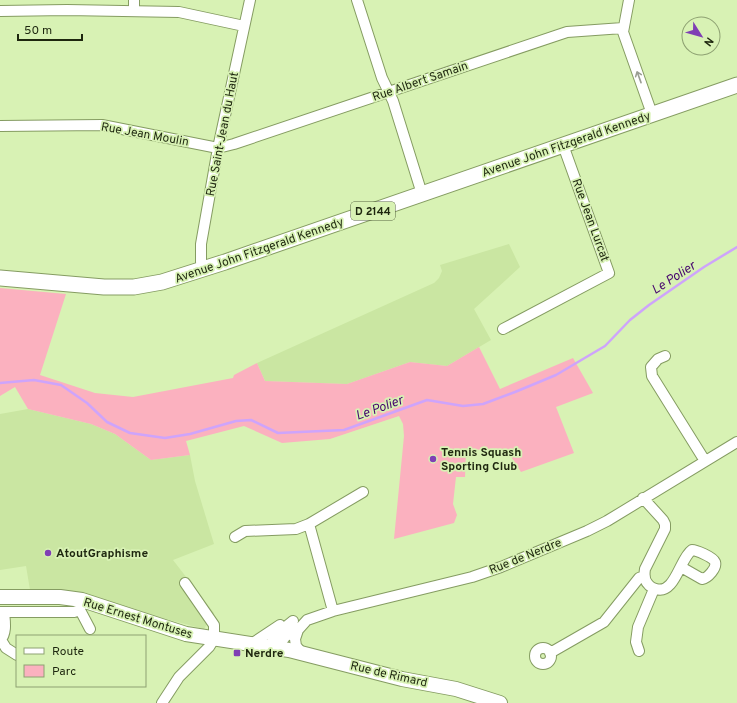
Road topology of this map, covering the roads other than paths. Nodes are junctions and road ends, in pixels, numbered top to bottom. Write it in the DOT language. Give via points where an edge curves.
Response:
graph roads {
  1 [pos="134,0"];
  2 [pos="250,0"];
  3 [pos="358,0"];
  4 [pos="629,0"];
  5 [pos="0,11"];
  6 [pos="134,11"];
  7 [pos="244,26"];
  8 [pos="624,28"];
  9 [pos="737,85"];
  10 [pos="389,92"];
  11 [pos="652,114"];
  12 [pos="0,126"];
  13 [pos="563,145"];
  14 [pos="218,148"];
  15 [pos="422,194"];
  16 [pos="205,269"];
  17 [pos="0,278"];
  18 [pos="503,329"];
  19 [pos="664,356"];
  20 [pos="737,442"];
  21 [pos="705,461"];
  22 [pos="363,492"];
  23 [pos="644,498"];
  24 [pos="309,524"];
  25 [pos="235,537"];
  26 [pos="681,567"];
  27 [pos="644,576"];
  28 [pos="185,583"];
  29 [pos="654,589"];
  30 [pos="0,597"];
  31 [pos="81,605"];
  32 [pos="333,611"];
  33 [pos="2,612"];
  34 [pos="295,626"];
  35 [pos="90,629"];
  36 [pos="214,639"];
  37 [pos="0,640"];
  38 [pos="250,645"];
  39 [pos="276,648"];
  40 [pos="639,651"];
  41 [pos="302,653"];
  42 [pos="550,653"];
  43 [pos="16,654"];
  44 [pos="162,703"];
  45 [pos="500,703"];
  1 -- 6 [label="street"];
  2 -- 7 [label="street, Rue Saint-Jean du Haut"];
  3 -- 10 [label="street" via="382,78"];
  4 -- 8 [label="street"];
  5 -- 6 [label="street"];
  6 -- 7 [label="street" via="179,12"];
  7 -- 14 [label="street, Rue Saint-Jean du Haut"];
  8 -- 10 [label="street, Rue Albert Samain" via="567,32"];
  11 -- 8 [label="street, one-way" via="623,32"];
  9 -- 11 [label="main road, Avenue John Fitzgerald Kennedy / D 2144"];
  10 -- 14 [label="street, Rue Albert Samain"];
  10 -- 15 [label="street"];
  11 -- 13 [label="main road, Avenue John Fitzgerald Kennedy / D 2144"];
  12 -- 14 [label="street, Rue Jean Moulin" via="102,125"];
  13 -- 15 [label="main road, Avenue John Fitzgerald Kennedy / D 2144"];
  13 -- 18 [label="street, Rue Jean Lurcat" via="610,273"];
  14 -- 16 [label="street, Rue Saint-Jean du Haut" via="201,244 201,262"];
  15 -- 16 [label="main road, Avenue John Fitzgerald Kennedy / D 2144"];
  16 -- 17 [label="main road, Avenue John Fitzgerald Kennedy / D 2144" via="162,282 134,287 104,287"];
  19 -- 21 [label="street" via="651,367 652,376"];
  20 -- 21 [label="street, Rue de Nerdre"];
  21 -- 23 [label="street, Rue de Nerdre"];
  22 -- 24 [label="street"];
  23 -- 27 [label="street" via="665,524"];
  23 -- 32 [label="street, Rue de Nerdre" via="587,531 501,567 472,577"];
  24 -- 25 [label="street" via="296,529 245,531"];
  24 -- 32 [label="street"];
  26 -- 29 [label="street" via="671,584 660,590"];
  27 -- 29 [label="street" via="646,582"];
  27 -- 42 [label="street" via="639,578 604,622"];
  28 -- 36 [label="street" via="214,625"];
  29 -- 40 [label="street" via="638,627 636,642"];
  30 -- 31 [label="street, Rue Ernest Montuses" via="60,597"];
  31 -- 33 [label="street" via="74,612"];
  31 -- 35 [label="street, Rue Ernest Montuses"];
  31 -- 36 [label="street, Rue Ernest Montuses" via="186,634"];
  32 -- 34 [label="street, Rue de Nerdre"];
  33 -- 37 [label="street" via="5,629"];
  34 -- 38 [label="street" via="278,626"];
  34 -- 39 [label="street, Rue de Nerdre"];
  34 -- 41 [label="street" via="296,646"];
  36 -- 38 [label="street, Rue Ernest Montuses"];
  36 -- 44 [label="street" via="179,677"];
  37 -- 43 [label="street"];
  38 -- 39 [label="street, Rue Ernest Montuses"];
  39 -- 41 [label="street, Rue de Rimard"];
  41 -- 45 [label="street, Rue de Rimard" via="402,679 456,689"];
}
